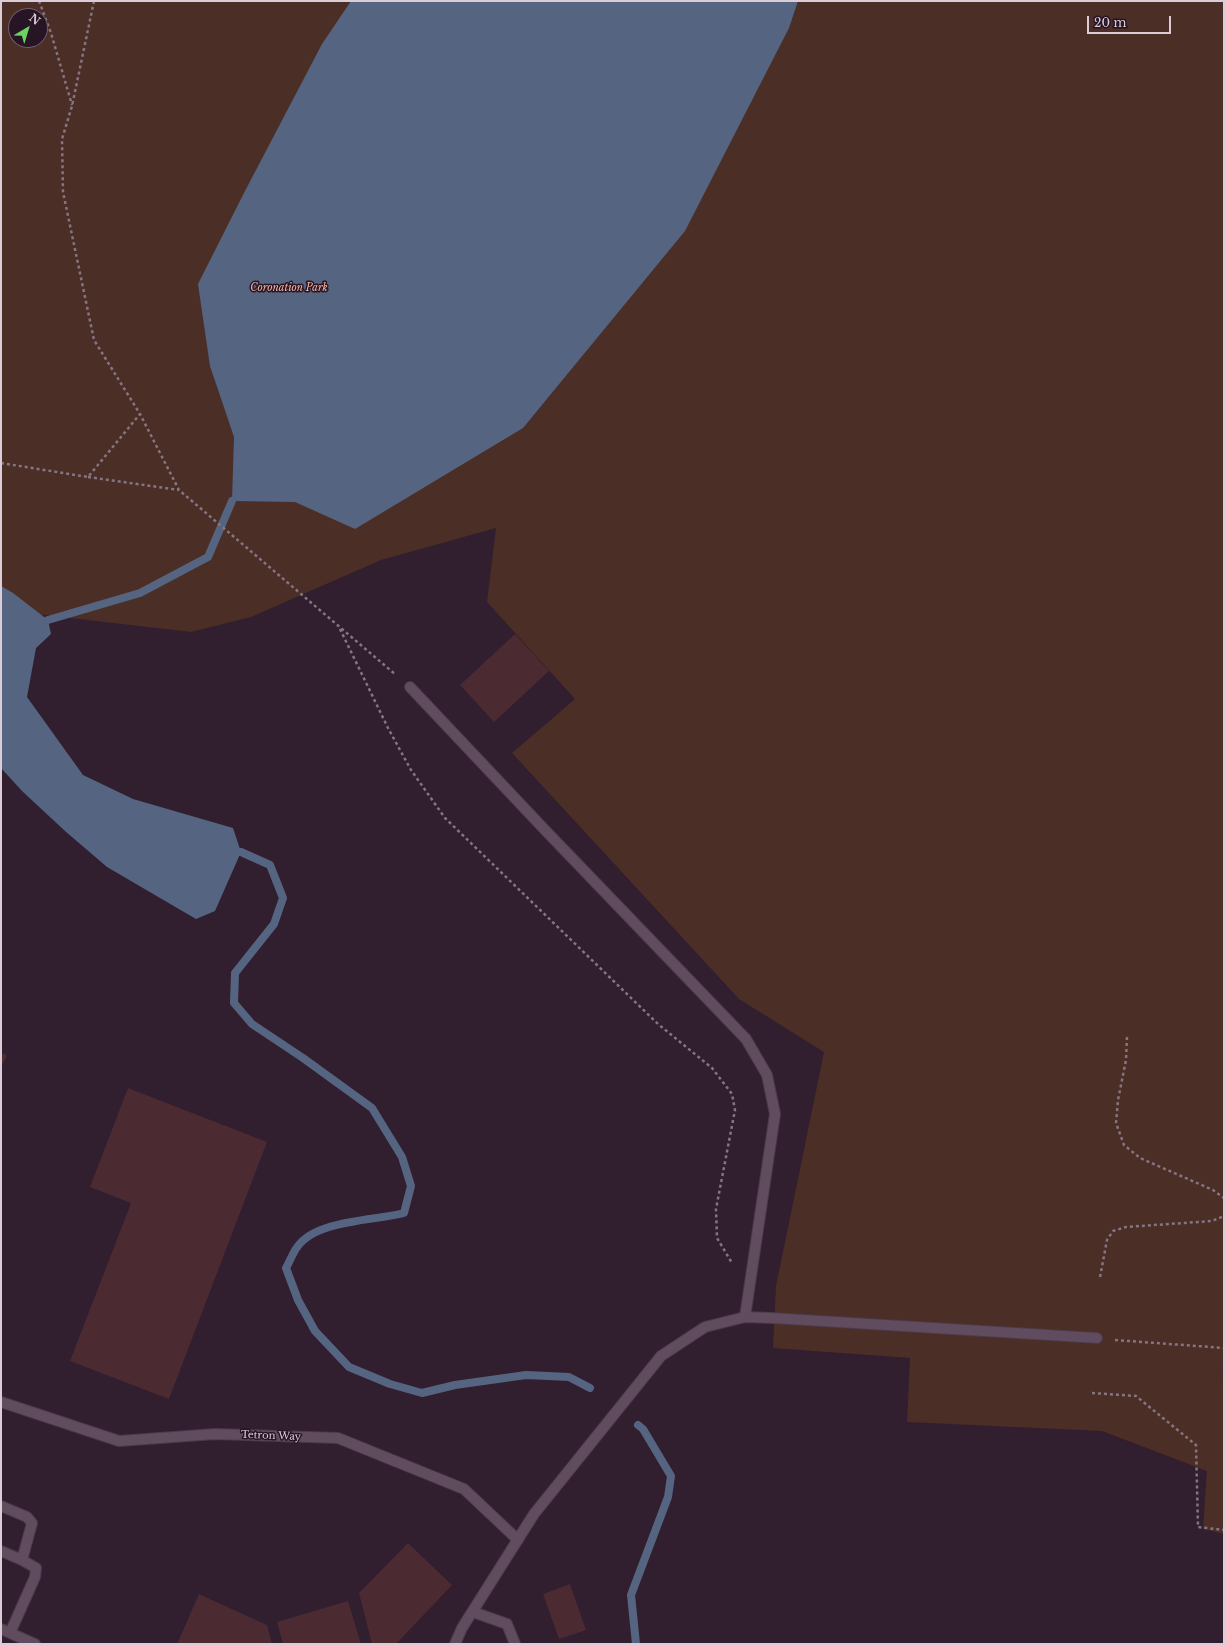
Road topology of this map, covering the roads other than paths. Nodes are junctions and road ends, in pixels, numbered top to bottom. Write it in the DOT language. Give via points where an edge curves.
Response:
graph roads {
  1 [pos="410,687"];
  2 [pos="745,1317"];
  3 [pos="1097,1338"];
  4 [pos="1,1402"];
  5 [pos="1,1506"];
  6 [pos="518,1540"];
  7 [pos="1,1551"];
  8 [pos="22,1560"];
  9 [pos="473,1612"];
  10 [pos="6,1631"];
  11 [pos="35,1644"];
  12 [pos="455,1644"];
  13 [pos="515,1644"];
  1 -- 2 [label="street" via="746,1039 767,1075 775,1114"];
  2 -- 3 [label="street"];
  2 -- 6 [label="street" via="705,1327 661,1356 534,1514"];
  4 -- 6 [label="street, Tetron Way" via="119,1441 215,1434 338,1438 464,1489"];
  5 -- 8 [label="street" via="27,1517 32,1524"];
  6 -- 9 [label="street"];
  7 -- 8 [label="street"];
  8 -- 10 [label="street" via="36,1568 36,1577"];
  9 -- 12 [label="street"];
  9 -- 13 [label="street" via="507,1624"];
  10 -- 11 [label="street"];
}
